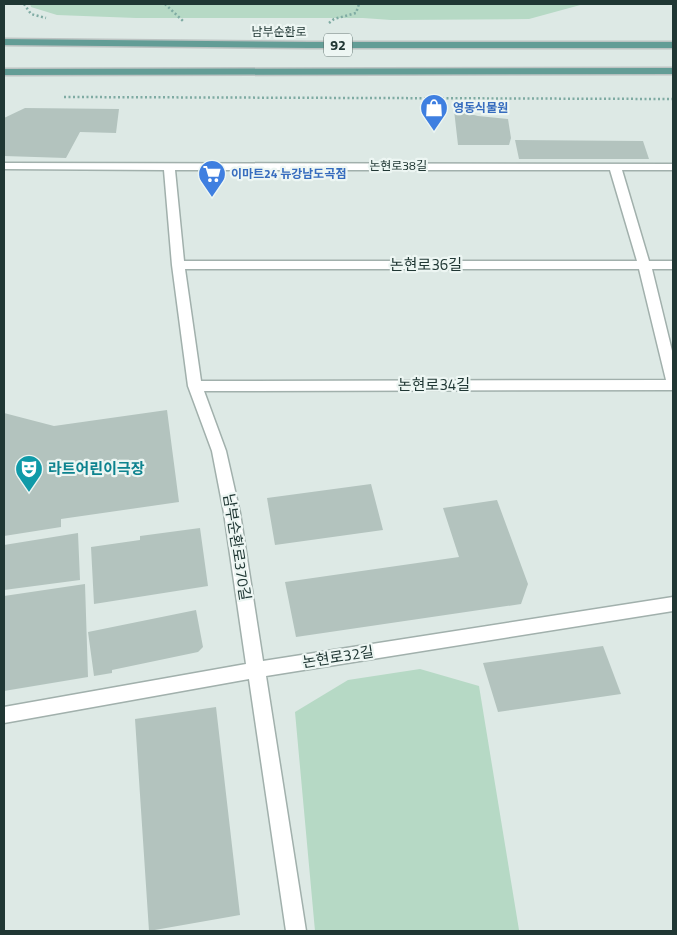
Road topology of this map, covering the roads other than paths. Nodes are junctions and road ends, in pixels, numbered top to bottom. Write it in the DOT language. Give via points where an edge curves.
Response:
graph roads {
  1 [pos="4,42"];
  2 [pos="673,44"];
  3 [pos="673,71"];
  4 [pos="4,72"];
  5 [pos="4,166"];
  6 [pos="169,166"];
  7 [pos="615,167"];
  8 [pos="673,167"];
  9 [pos="644,264"];
  10 [pos="178,265"];
  11 [pos="673,265"];
  12 [pos="673,381"];
  13 [pos="673,385"];
  14 [pos="195,386"];
  15 [pos="673,604"];
  16 [pos="256,670"];
  17 [pos="4,715"];
  18 [pos="296,931"];
  1 -- 2 [label="main road, 남부순환로 / 92"];
  3 -- 4 [label="main road, 92"];
  5 -- 6 [label="street, 논현로38길"];
  6 -- 7 [label="street, 논현로38길"];
  6 -- 10 [label="street, 남부순환로370길"];
  7 -- 8 [label="street, 논현로38길"];
  7 -- 9 [label="street"];
  9 -- 10 [label="street, 논현로36길"];
  9 -- 11 [label="street, 논현로36길"];
  9 -- 12 [label="street"];
  10 -- 14 [label="street, 남부순환로370길"];
  13 -- 14 [label="street, 논현로34길"];
  14 -- 16 [label="street, 남부순환로370길" via="219,451"];
  15 -- 16 [label="street, 논현로32길"];
  16 -- 17 [label="street, 논현로32길"];
  16 -- 18 [label="street, 남부순환로370길"];
}
